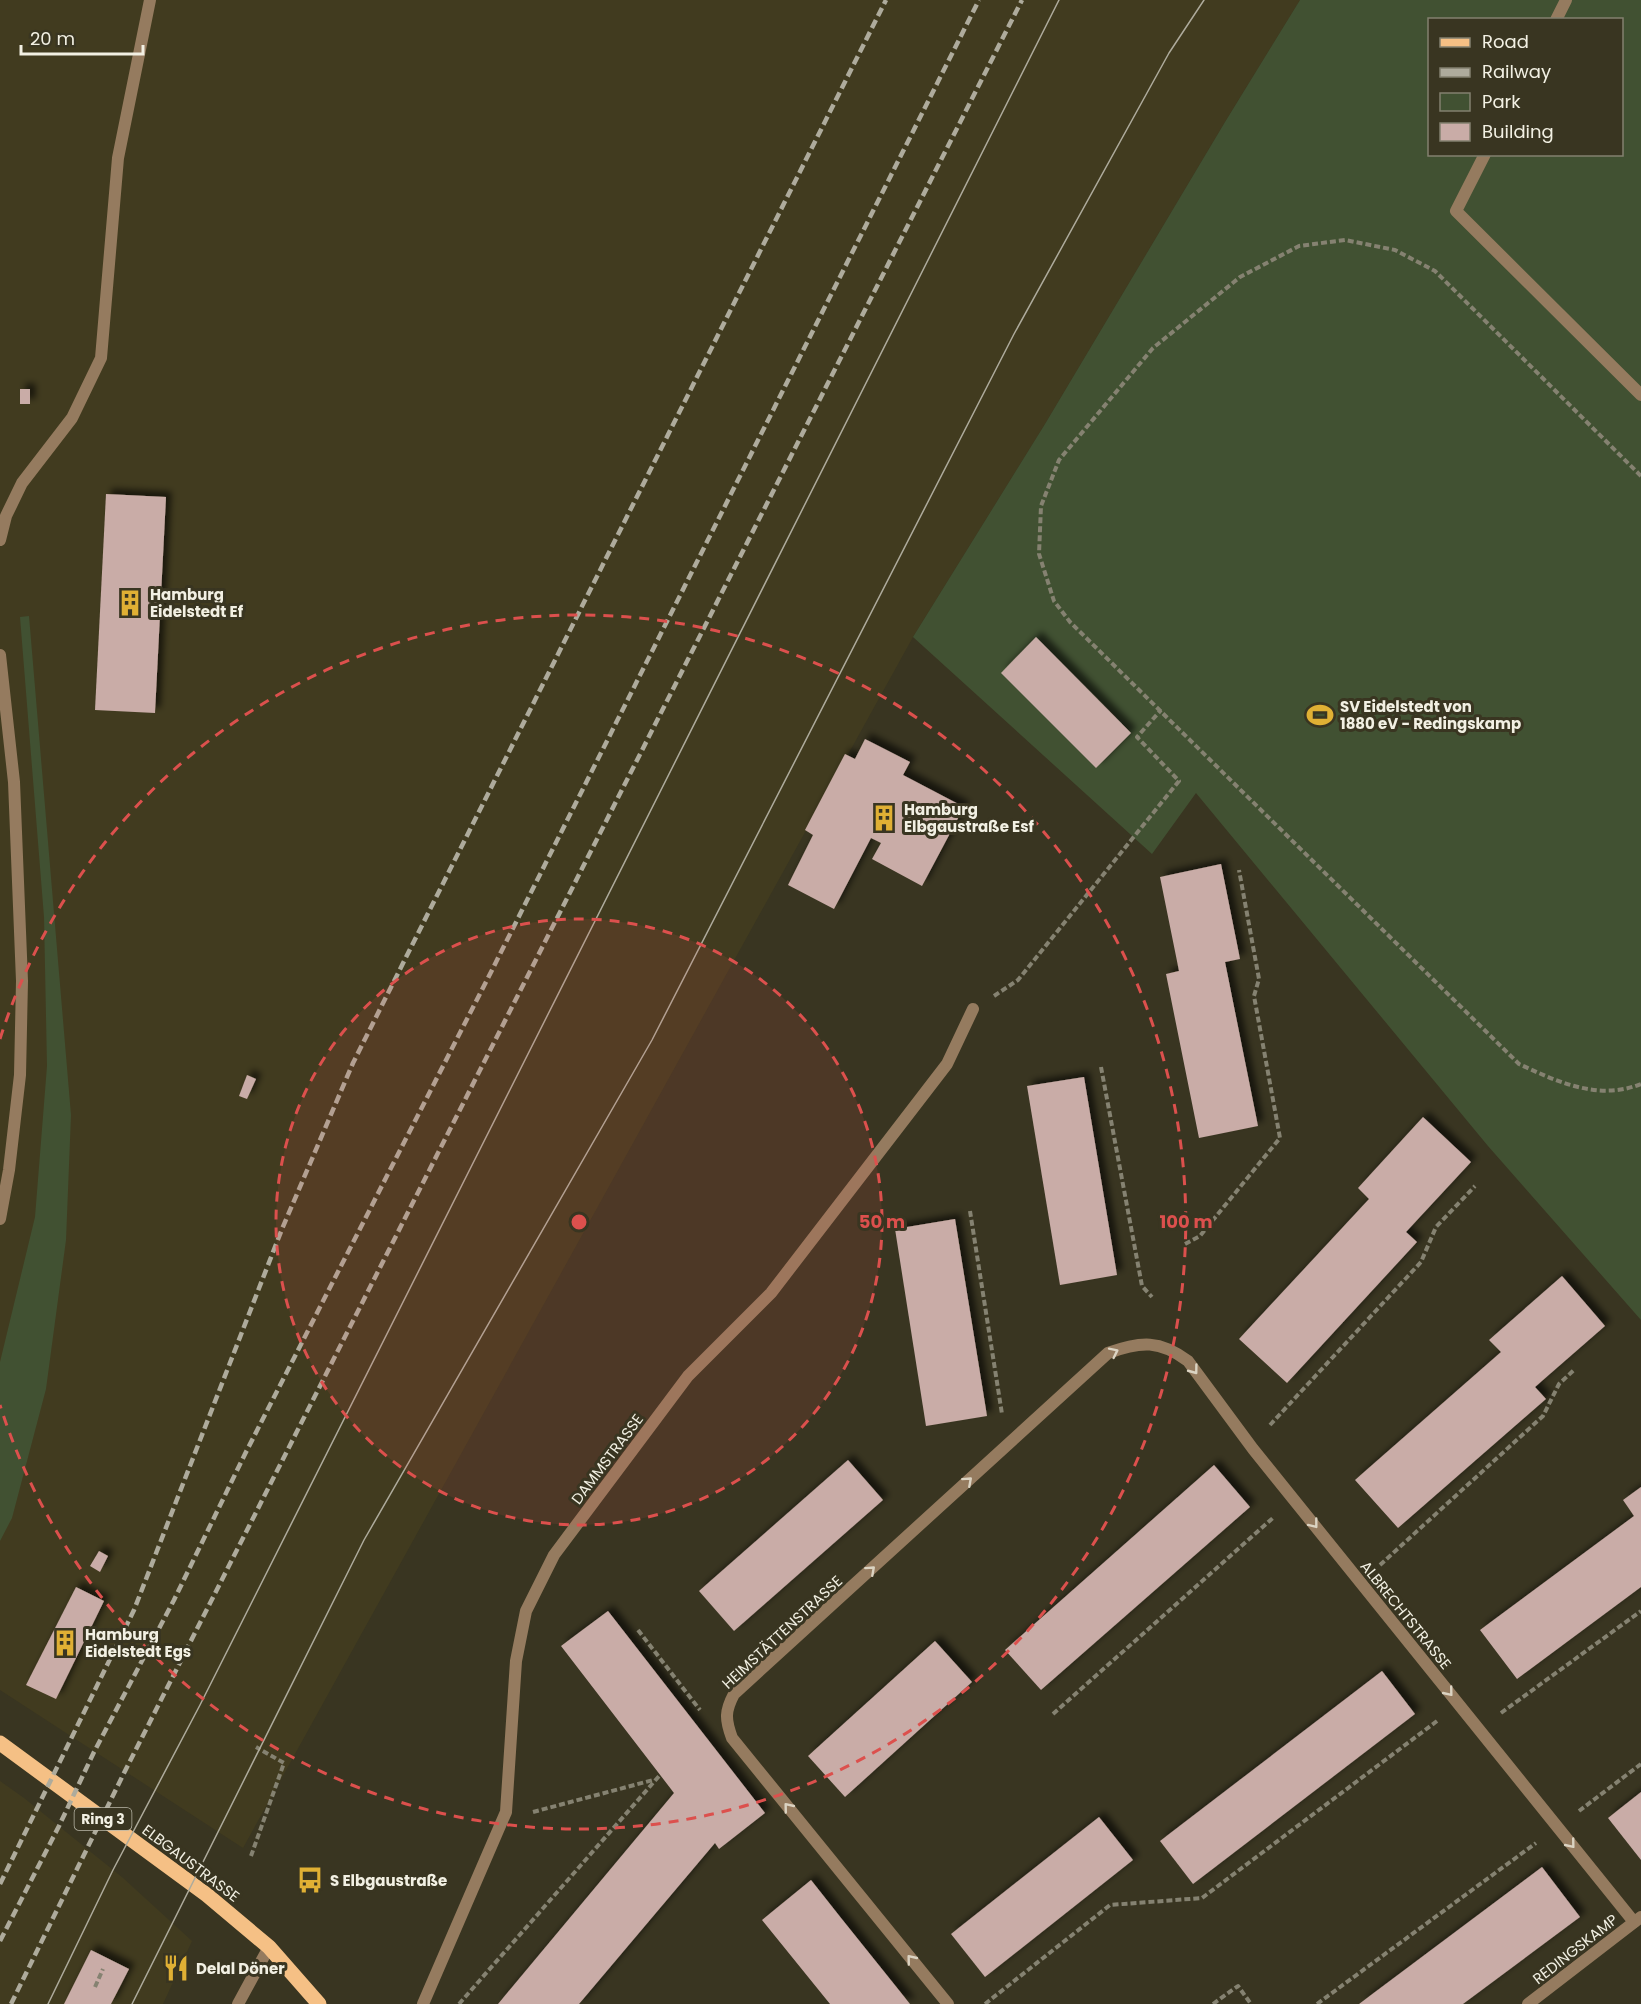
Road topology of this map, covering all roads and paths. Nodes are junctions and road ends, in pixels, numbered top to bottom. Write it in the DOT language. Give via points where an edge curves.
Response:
graph roads {
  1 [pos="150,0"];
  2 [pos="1566,0"];
  3 [pos="1557,18"];
  4 [pos="1484,156"];
  5 [pos="1641,395"];
  6 [pos="1641,476"];
  7 [pos="0,540"];
  8 [pos="0,655"];
  9 [pos="1161,711"];
  10 [pos="1239,870"];
  11 [pos="973,1009"];
  12 [pos="1101,1067"];
  13 [pos="1641,1084"];
  14 [pos="1475,1186"];
  15 [pos="970,1211"];
  16 [pos="0,1220"];
  17 [pos="1185,1244"];
  18 [pos="1152,1297"];
  19 [pos="1144,1344"];
  20 [pos="1575,1369"];
  21 [pos="1002,1417"];
  22 [pos="1265,1430"];
  23 [pos="1280,1512"];
  24 [pos="1375,1569"];
  25 [pos="1641,1611"];
  26 [pos="638,1630"];
  27 [pos="702,1713"];
  28 [pos="1053,1714"];
  29 [pos="1443,1717"];
  30 [pos="1496,1717"];
  31 [pos="0,1743"];
  32 [pos="256,1747"];
  33 [pos="1641,1764"];
  34 [pos="660,1775"];
  35 [pos="654,1780"];
  36 [pos="530,1813"];
  37 [pos="1573,1815"];
  38 [pos="1541,1839"];
  39 [pos="251,1856"];
  40 [pos="1637,1920"];
  41 [pos="269,1947"];
  42 [pos="103,1969"];
  43 [pos="95,1987"];
  44 [pos="238,2004"];
  45 [pos="319,2004"];
  46 [pos="423,2004"];
  47 [pos="459,2004"];
  48 [pos="948,2004"];
  49 [pos="985,2004"];
  50 [pos="1213,2004"];
  51 [pos="1251,2004"];
  52 [pos="1317,2004"];
  53 [pos="1528,2004"];
  1 -- 7 [label="street" via="118,158 101,358 72,418 22,483 6,516"];
  2 -- 3 [label="street"];
  4 -- 5 [label="street" via="1456,211"];
  6 -- 9 [label="path" via="1435,271 1395,250 1345,240 1299,246 1240,277 1153,348 1059,460 1041,506 1039,554 1054,601 1070,622"];
  8 -- 16 [label="street" via="14,782 22,981 20,1075"];
  9 -- 11 [label="path" via="1137,737 1179,781 1018,980"];
  9 -- 13 [label="path" via="1520,1064 1557,1082 1589,1091"];
  10 -- 17 [label="path" via="1259,979 1254,996 1280,1138 1200,1236"];
  11 -- 46 [label="street, DAMMSTRASSE" via="947,1064 771,1293 688,1376 554,1555 526,1611 516,1661 506,1812"];
  12 -- 18 [label="path" via="1142,1286"];
  14 -- 22 [label="path" via="1436,1227 1421,1262"];
  15 -- 21 [label="path"];
  19 -- 40 [label="street, ALBRECHTSTRASSE, one-way" via="1174,1351 1188,1362 1253,1449"];
  48 -- 19 [label="street, HEIMSTÄTTENSTRASSE, one-way" via="732,1738 726,1722 727,1707 734,1694 1108,1353"];
  20 -- 24 [label="path" via="1559,1384 1543,1416"];
  23 -- 28 [label="path"];
  25 -- 30 [label="path"];
  26 -- 27 [label="path"];
  29 -- 49 [label="path" via="1202,1898 1110,1905"];
  31 -- 41 [label="main road, ELBGAUSTRASSE / Ring 3" via="207,1895"];
  32 -- 39 [label="path" via="284,1763"];
  33 -- 37 [label="path"];
  34 -- 35 [label="path"];
  35 -- 36 [label="path"];
  35 -- 47 [label="path"];
  38 -- 52 [label="path"];
  40 -- 53 [label="street, REDINGSKAMP"];
  41 -- 44 [label="street"];
  41 -- 45 [label="main road, ELBGAUSTRASSE / Ring 3"];
  42 -- 43 [label="path"];
  50 -- 51 [label="path" via="1238,1986"];
}
